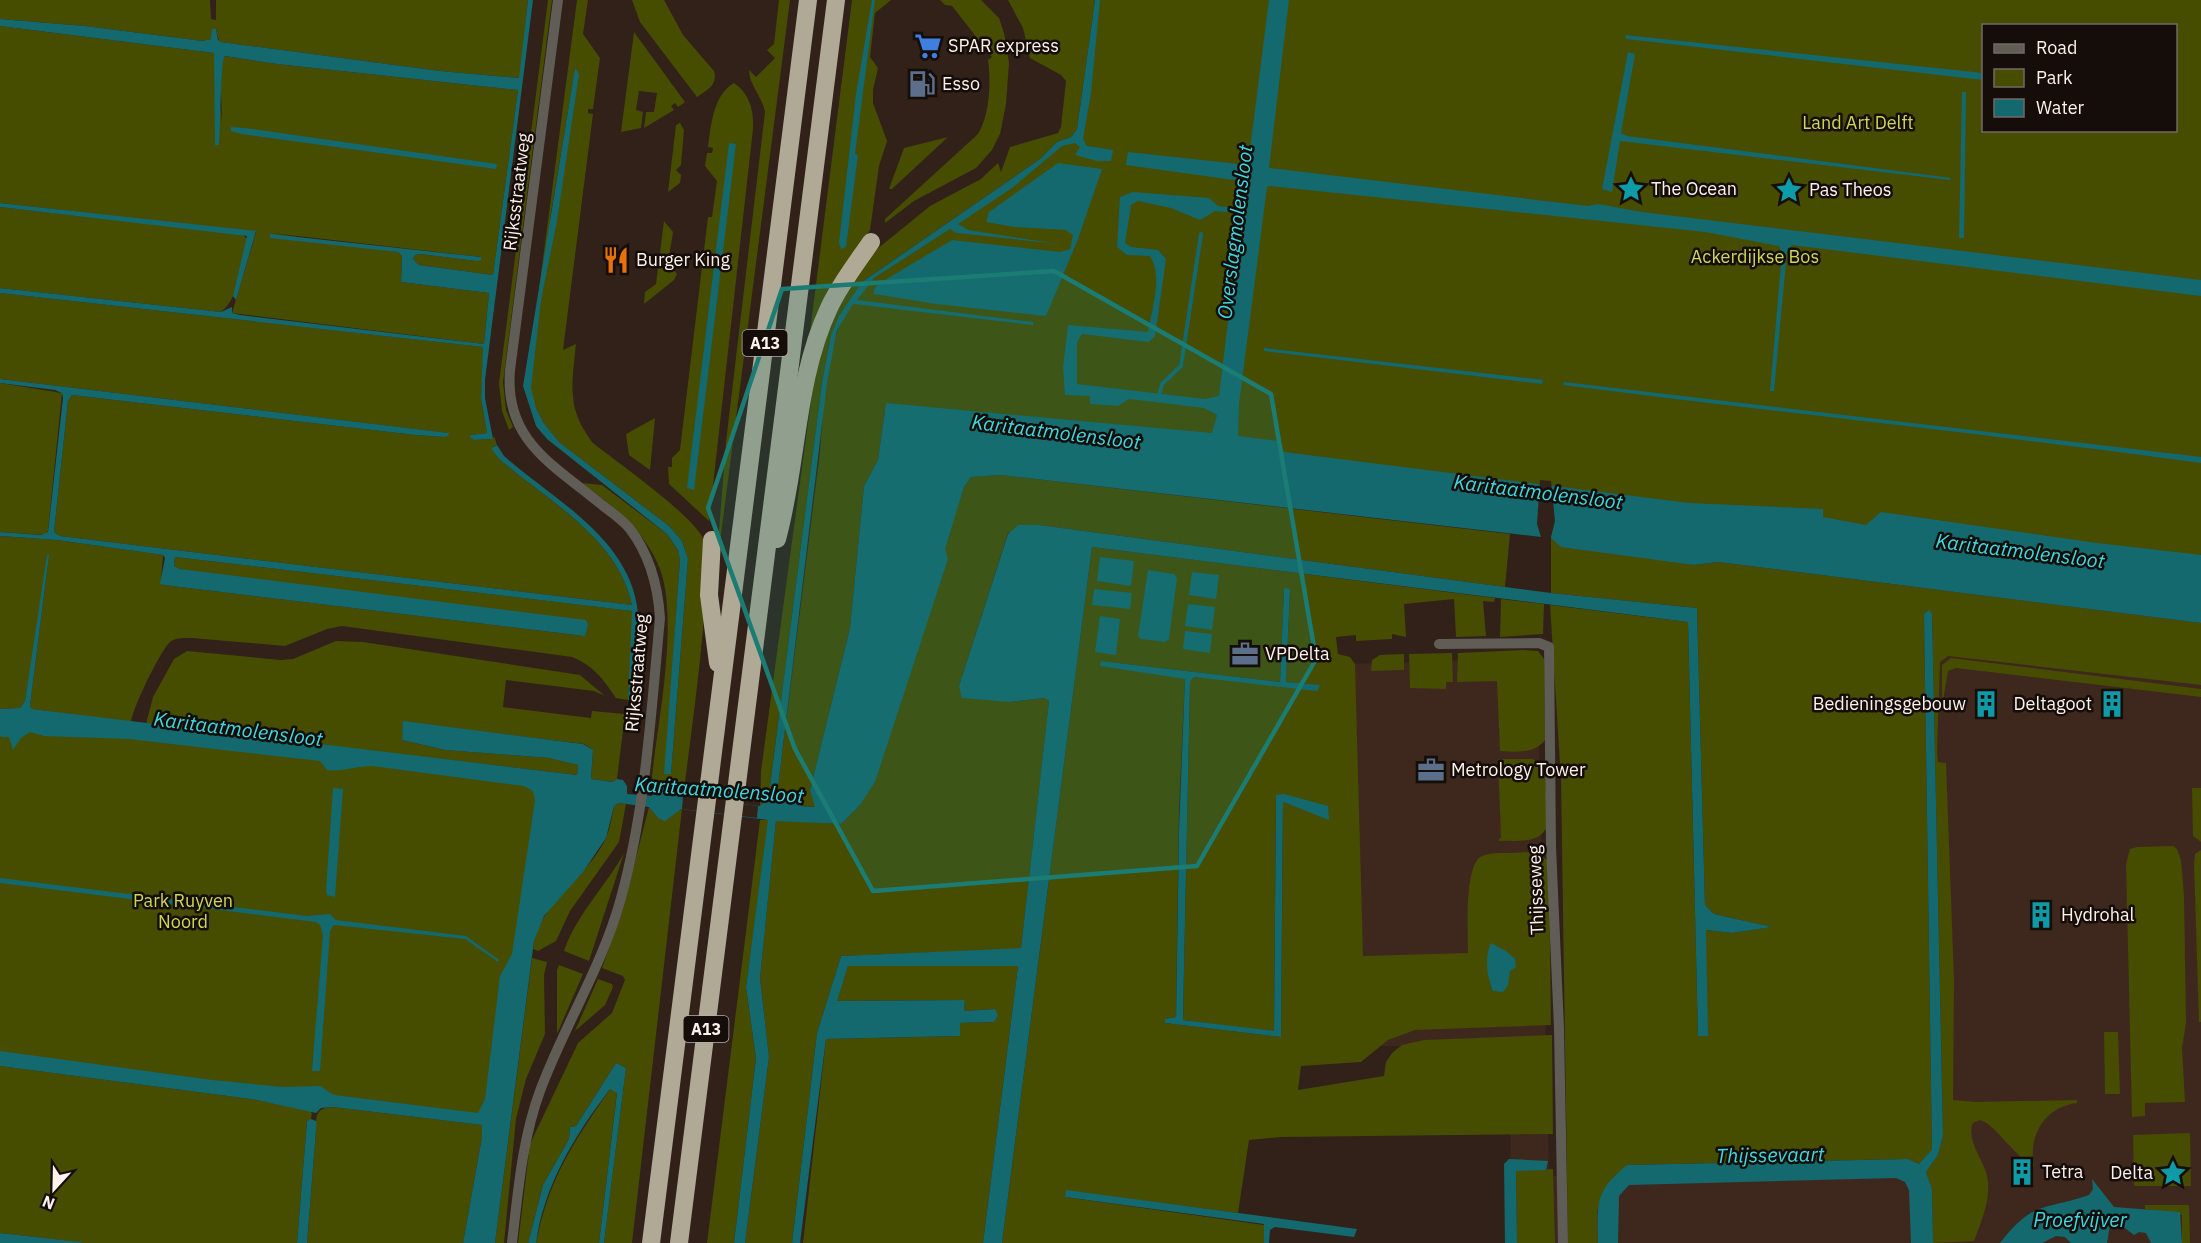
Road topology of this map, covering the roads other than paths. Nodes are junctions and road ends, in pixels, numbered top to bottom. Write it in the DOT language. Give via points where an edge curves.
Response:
graph roads {
  1 [pos="558,0"];
  2 [pos="808,0"];
  3 [pos="836,0"];
  4 [pos="871,242"];
  5 [pos="712,540"];
  6 [pos="760,601"];
  7 [pos="1439,644"];
  8 [pos="721,686"];
  9 [pos="512,1243"];
  10 [pos="651,1243"];
  11 [pos="680,1243"];
  12 [pos="1563,1243"];
  1 -- 9 [label="street, Rijksstraatweg" via="509,391 515,417 531,445 628,527 643,549 659,599 660,618 641,801 614,919 550,1066 529,1126"];
  2 -- 8 [label="highway, A13"];
  3 -- 6 [label="highway, A13"];
  4 -- 6 [label="highway, A13" via="842,284 819,336 798,422 787,505"];
  5 -- 8 [label="highway, A13" via="709,595"];
  6 -- 11 [label="highway, A13"];
  7 -- 12 [label="street, Thijsseweg" via="1539,643 1549,647"];
  8 -- 10 [label="highway, A13"];
}
